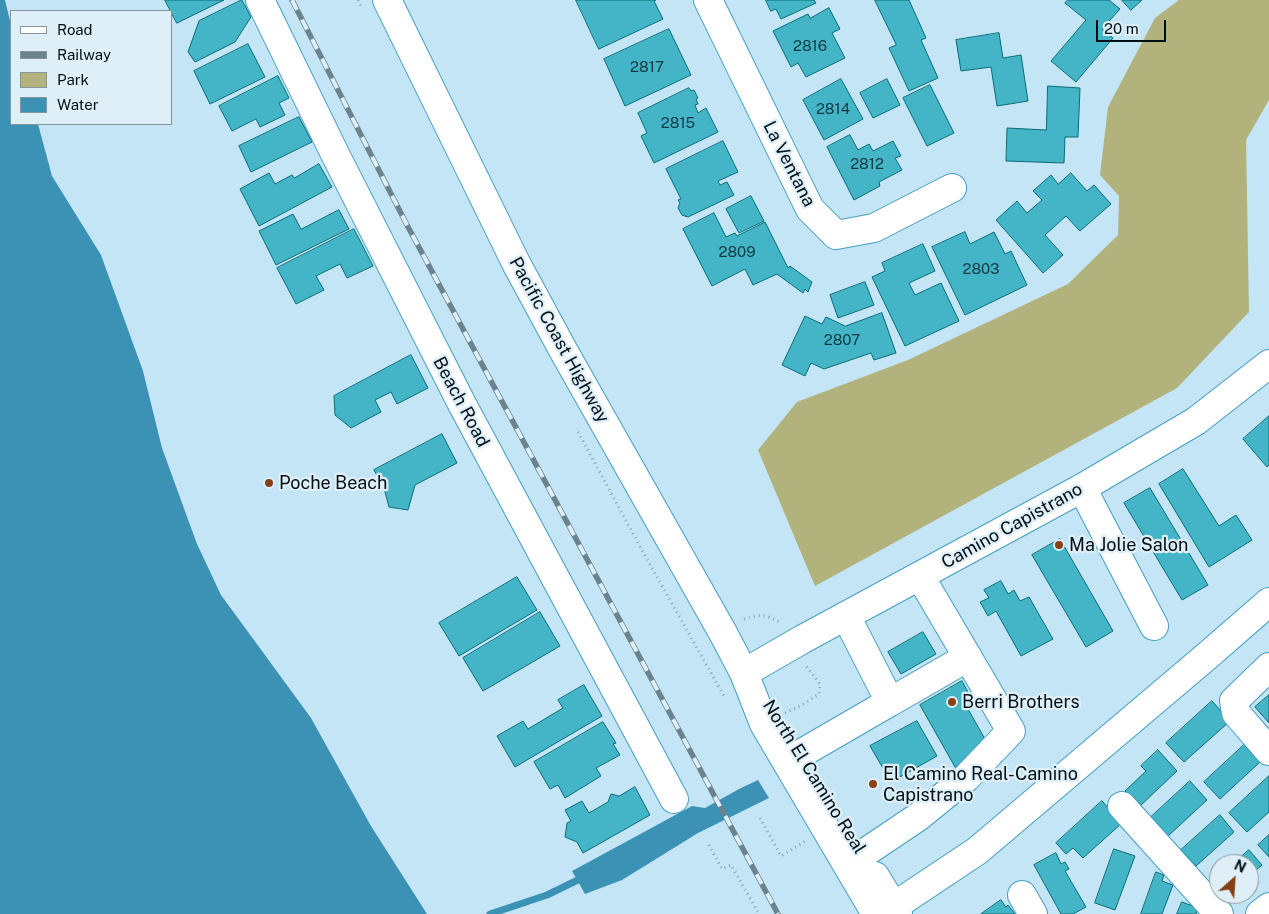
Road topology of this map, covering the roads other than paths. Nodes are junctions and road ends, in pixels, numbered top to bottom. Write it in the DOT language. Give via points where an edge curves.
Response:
graph roads {
  1 [pos="260,0"];
  2 [pos="387,0"];
  3 [pos="708,0"];
  4 [pos="952,188"];
  5 [pos="1269,364"];
  6 [pos="1082,488"];
  7 [pos="920,576"];
  8 [pos="1269,602"];
  9 [pos="846,616"];
  10 [pos="1154,626"];
  11 [pos="968,657"];
  12 [pos="1269,667"];
  13 [pos="744,673"];
  14 [pos="890,702"];
  15 [pos="1269,751"];
  16 [pos="802,753"];
  17 [pos="674,799"];
  18 [pos="1122,806"];
  19 [pos="863,854"];
  20 [pos="1269,906"];
  21 [pos="889,912"];
  22 [pos="1219,914"];
  23 [pos="1260,914"];
  1 -- 17 [label="main road, Beach Road" via="462,404"];
  2 -- 13 [label="main road, Pacific Coast Highway" via="516,263"];
  3 -- 4 [label="main road, La Ventana" via="810,209 836,235 874,228"];
  5 -- 6 [label="main road, Camino Capistrano" via="1196,421"];
  6 -- 7 [label="main road, Camino Capistrano"];
  6 -- 10 [label="main road"];
  7 -- 9 [label="main road, Camino Capistrano"];
  7 -- 11 [label="main road"];
  8 -- 21 [label="main road" via="977,852"];
  9 -- 13 [label="main road, Camino Capistrano"];
  9 -- 14 [label="main road"];
  11 -- 14 [label="main road"];
  11 -- 19 [label="main road" via="1011,731 959,784 918,817"];
  12 -- 15 [label="main road" via="1234,701 1236,713"];
  13 -- 16 [label="main road, North El Camino Real" via="780,715"];
  13 -- 21 [label="main road, North El Camino Real" via="764,724"];
  14 -- 16 [label="main road"];
  16 -- 19 [label="main road, North El Camino Real"];
  18 -- 22 [label="main road"];
  19 -- 21 [label="main road, North El Camino Real"];
  20 -- 23 [label="main road"];
}
